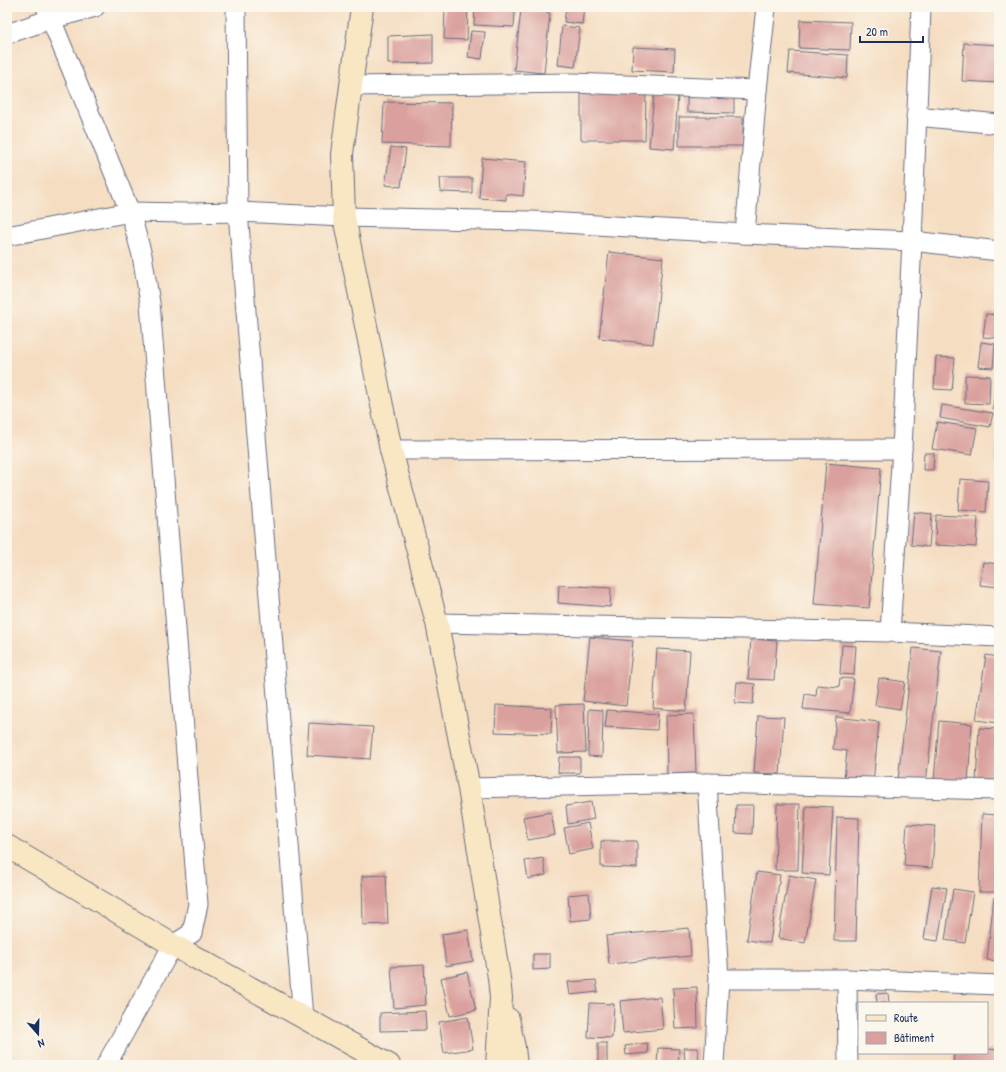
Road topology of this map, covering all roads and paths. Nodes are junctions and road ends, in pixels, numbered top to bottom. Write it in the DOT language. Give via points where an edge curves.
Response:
graph roads {
  1 [pos="95,7"];
  2 [pos="236,7"];
  3 [pos="362,7"];
  4 [pos="766,7"];
  5 [pos="921,7"];
  6 [pos="48,13"];
  7 [pos="7,34"];
  8 [pos="351,86"];
  9 [pos="757,90"];
  10 [pos="916,116"];
  11 [pos="999,124"];
  12 [pos="130,212"];
  13 [pos="238,212"];
  14 [pos="344,217"];
  15 [pos="746,234"];
  16 [pos="7,236"];
  17 [pos="912,241"];
  18 [pos="999,251"];
  19 [pos="902,449"];
  20 [pos="391,450"];
  21 [pos="437,623"];
  22 [pos="890,632"];
  23 [pos="999,637"];
  24 [pos="707,783"];
  25 [pos="469,788"];
  26 [pos="999,790"];
  27 [pos="7,846"];
  28 [pos="173,945"];
  29 [pos="847,978"];
  30 [pos="720,979"];
  31 [pos="999,985"];
  32 [pos="500,998"];
  33 [pos="303,1018"];
  34 [pos="106,1065"];
  35 [pos="389,1065"];
  36 [pos="497,1065"];
  37 [pos="516,1065"];
  38 [pos="714,1065"];
  39 [pos="848,1065"];
  1 -- 6 [label="street"];
  2 -- 13 [label="street"];
  3 -- 8 [label="main road"];
  4 -- 9 [label="street"];
  5 -- 10 [label="street"];
  6 -- 7 [label="street"];
  6 -- 12 [label="street"];
  8 -- 9 [label="street" via="572,83"];
  8 -- 14 [label="main road" via="342,154"];
  9 -- 15 [label="street"];
  10 -- 11 [label="street"];
  10 -- 17 [label="street"];
  12 -- 13 [label="street"];
  12 -- 16 [label="street"];
  12 -- 28 [label="street" via="142,254 150,303 198,904 192,933"];
  13 -- 14 [label="street"];
  13 -- 33 [label="street"];
  14 -- 15 [label="street" via="531,221"];
  14 -- 20 [label="main road"];
  15 -- 17 [label="street"];
  17 -- 18 [label="street"];
  17 -- 19 [label="street"];
  19 -- 20 [label="street"];
  19 -- 22 [label="street"];
  20 -- 21 [label="main road"];
  21 -- 22 [label="street"];
  21 -- 25 [label="main road"];
  22 -- 23 [label="street"];
  24 -- 25 [label="street"];
  24 -- 26 [label="street"];
  24 -- 30 [label="street"];
  25 -- 32 [label="main road"];
  27 -- 28 [label="main road"];
  28 -- 33 [label="main road"];
  28 -- 34 [label="street"];
  29 -- 30 [label="street"];
  29 -- 31 [label="street"];
  29 -- 39 [label="street"];
  30 -- 38 [label="street"];
  32 -- 36 [label="main road"];
  32 -- 37 [label="main road" via="512,1036"];
  33 -- 35 [label="main road"];
}
